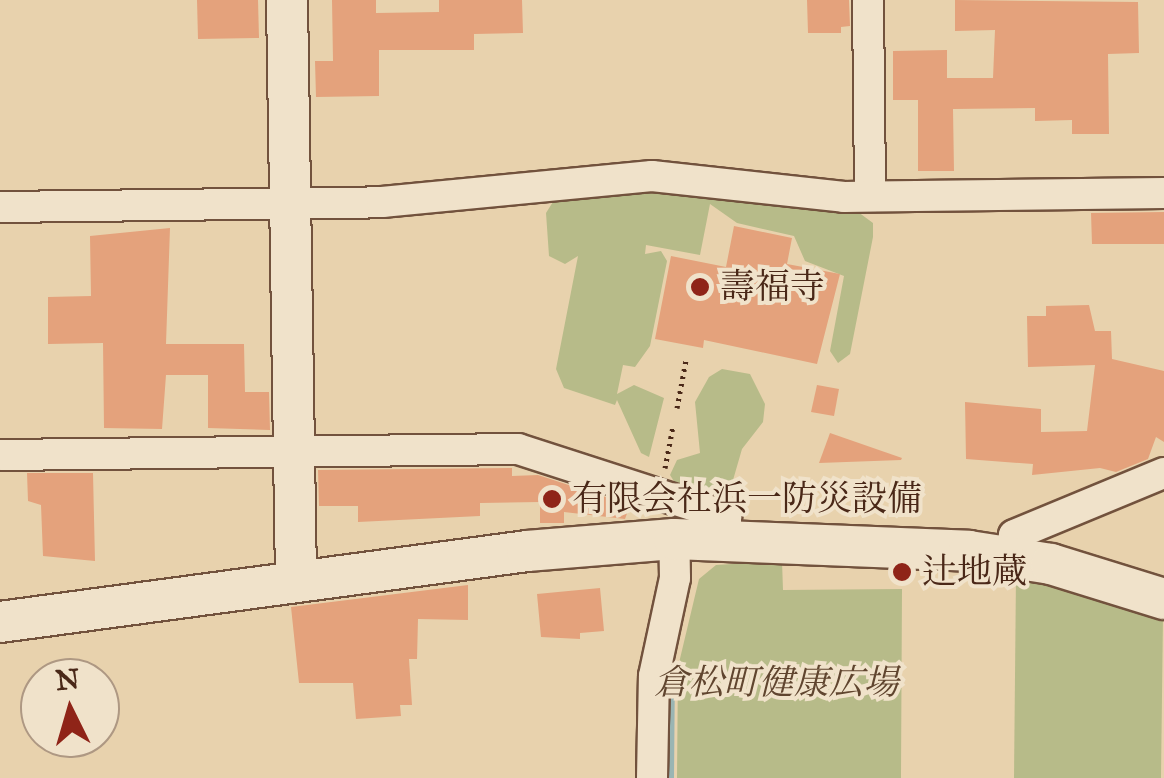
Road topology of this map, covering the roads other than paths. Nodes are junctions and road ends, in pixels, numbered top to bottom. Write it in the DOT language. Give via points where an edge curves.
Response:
graph roads {
  1 [pos="287,0"];
  2 [pos="868,0"];
  3 [pos="1164,193"];
  4 [pos="870,196"];
  5 [pos="289,203"];
  6 [pos="0,207"];
  7 [pos="292,451"];
  8 [pos="0,454"];
  9 [pos="1164,473"];
  10 [pos="726,539"];
  11 [pos="674,540"];
  12 [pos="1010,556"];
  13 [pos="296,582"];
  14 [pos="1164,599"];
  15 [pos="0,622"];
  16 [pos="652,778"];
  1 -- 5 [label="street"];
  2 -- 4 [label="street"];
  3 -- 4 [label="street"];
  4 -- 5 [label="street" via="652,176 382,202"];
  5 -- 6 [label="street"];
  5 -- 7 [label="street"];
  7 -- 8 [label="street"];
  7 -- 10 [label="street" via="531,452 726,516"];
  7 -- 13 [label="street"];
  9 -- 12 [label="street" via="1014,535"];
  10 -- 11 [label="street"];
  10 -- 12 [label="street"];
  11 -- 13 [label="street"];
  11 -- 16 [label="street" via="675,578 654,676"];
  12 -- 14 [label="street"];
  13 -- 15 [label="street"];
}
